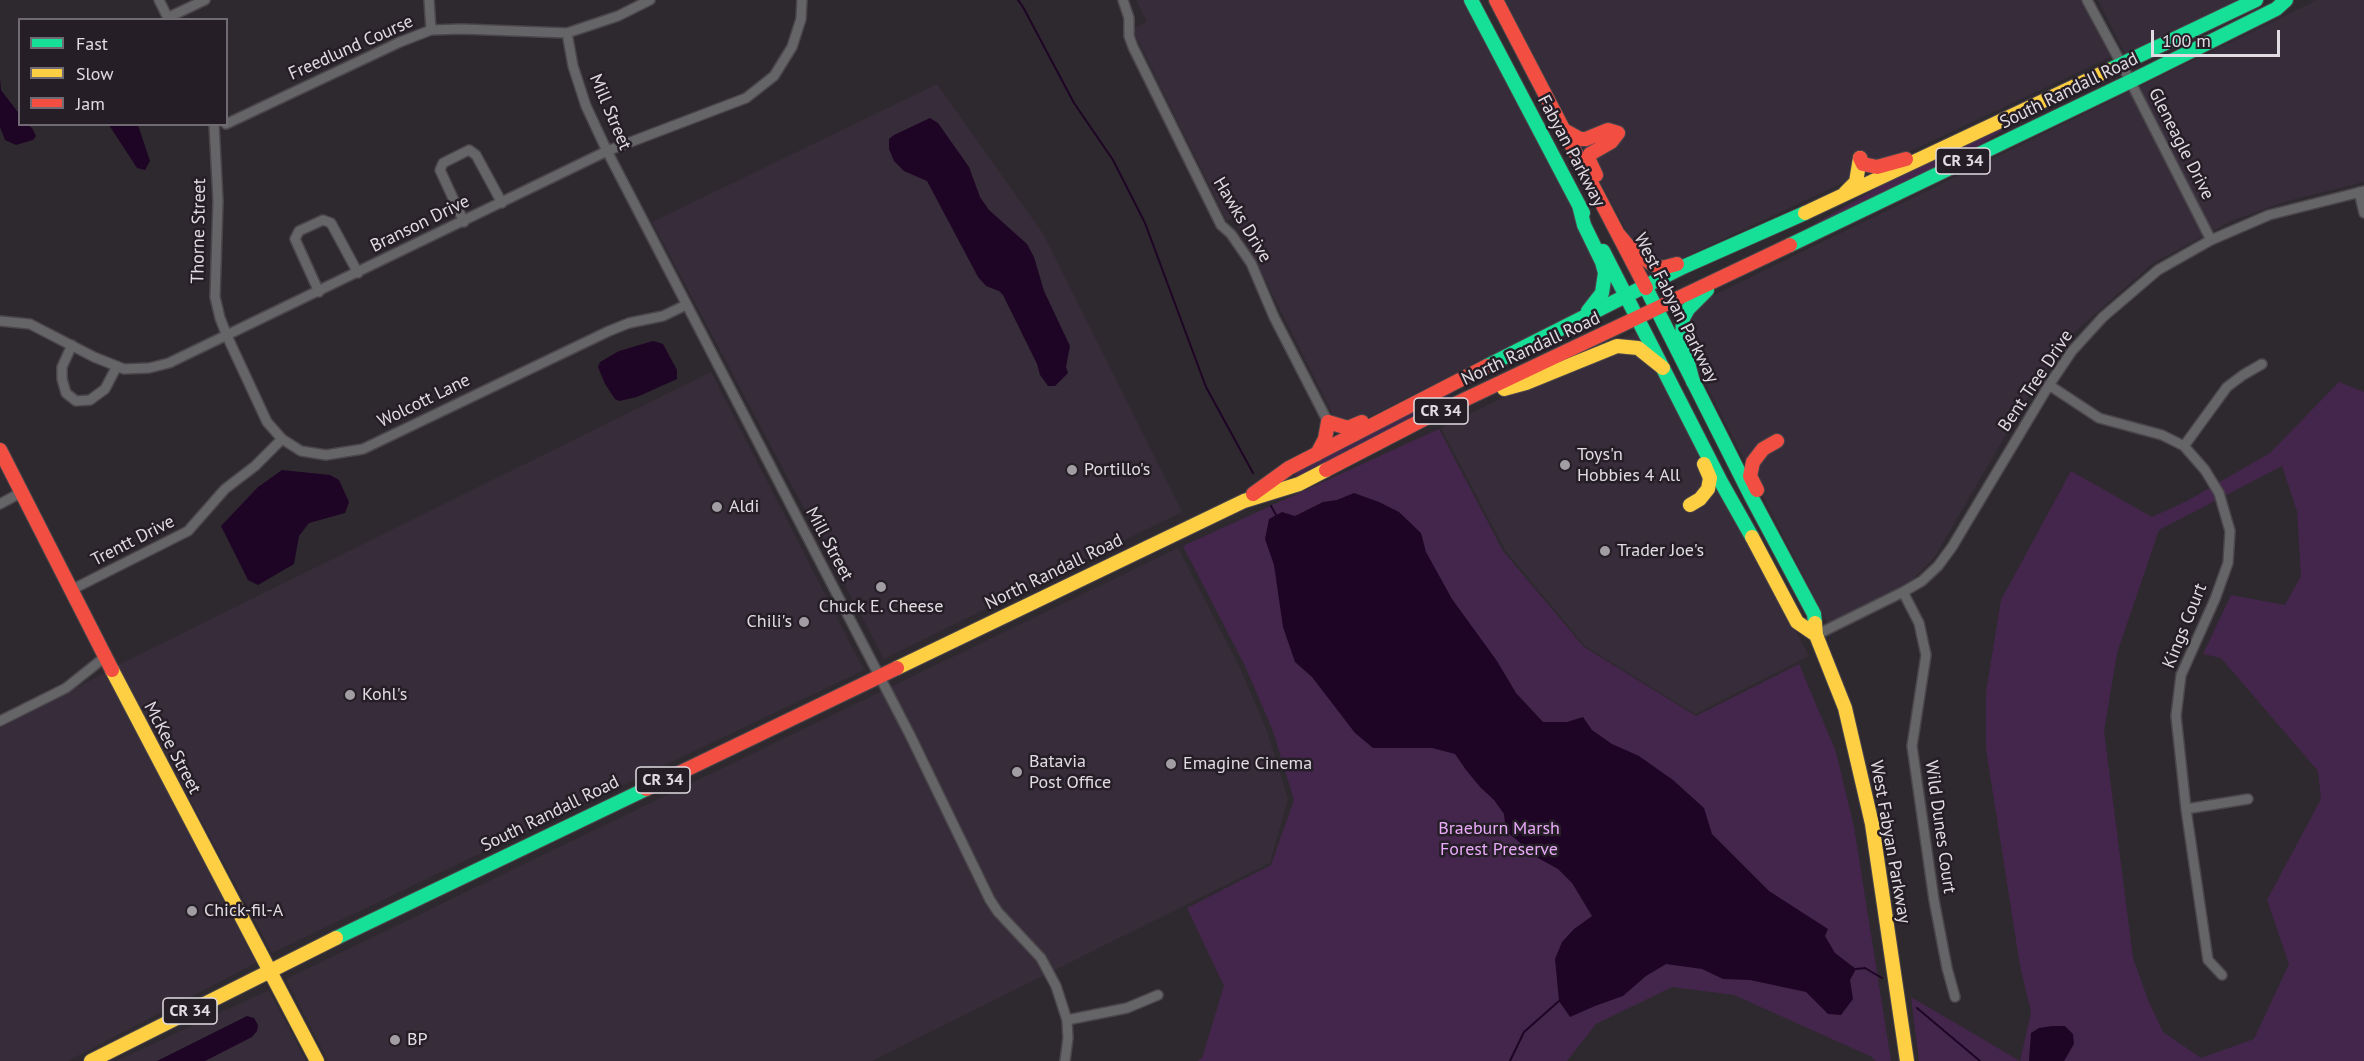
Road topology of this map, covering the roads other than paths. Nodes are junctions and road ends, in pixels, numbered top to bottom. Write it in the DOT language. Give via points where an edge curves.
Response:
graph roads {
  1 [pos="159,0"];
  2 [pos="205,0"];
  3 [pos="429,0"];
  4 [pos="650,0"];
  5 [pos="802,0"];
  6 [pos="1124,0"];
  7 [pos="1471,0"];
  8 [pos="1496,0"];
  9 [pos="2087,0"];
  10 [pos="2256,0"];
  11 [pos="2286,0"];
  12 [pos="169,18"];
  13 [pos="431,30"];
  14 [pos="567,33"];
  15 [pos="2121,63"];
  16 [pos="2131,81"];
  17 [pos="228,121"];
  18 [pos="220,126"];
  19 [pos="1564,130"];
  20 [pos="1970,137"];
  21 [pos="607,151"];
  22 [pos="2362,192"];
  23 [pos="1841,197"];
  24 [pos="502,203"];
  25 [pos="1579,205"];
  26 [pos="2364,213"];
  27 [pos="464,222"];
  28 [pos="1619,235"];
  29 [pos="2211,240"];
  30 [pos="1739,243"];
  31 [pos="358,273"];
  32 [pos="1717,280"];
  33 [pos="1645,286"];
  34 [pos="319,292"];
  35 [pos="1626,295"];
  36 [pos="686,305"];
  37 [pos="1657,310"];
  38 [pos="1579,319"];
  39 [pos="1638,319"];
  40 [pos="0,321"];
  41 [pos="227,336"];
  42 [pos="72,345"];
  43 [pos="2262,364"];
  44 [pos="117,366"];
  45 [pos="1663,368"];
  46 [pos="1693,382"];
  47 [pos="1671,385"];
  48 [pos="2049,385"];
  49 [pos="1440,390"];
  50 [pos="1472,396"];
  51 [pos="1328,422"];
  52 [pos="282,439"];
  53 [pos="1777,441"];
  54 [pos="2184,446"];
  55 [pos="0,450"];
  56 [pos="1317,454"];
  57 [pos="22,492"];
  58 [pos="1244,501"];
  59 [pos="0,504"];
  60 [pos="1689,505"];
  61 [pos="1796,579"];
  62 [pos="71,590"];
  63 [pos="1903,592"];
  64 [pos="1816,635"];
  65 [pos="105,657"];
  66 [pos="879,675"];
  67 [pos="0,721"];
  68 [pos="2248,800"];
  69 [pos="2186,809"];
  70 [pos="269,970"];
  71 [pos="2222,975"];
  72 [pos="1158,995"];
  73 [pos="1955,997"];
  74 [pos="1067,1020"];
  75 [pos="91,1061"];
  76 [pos="317,1061"];
  77 [pos="1065,1061"];
  78 [pos="1906,1061"];
  1 -- 12 [label="street"];
  2 -- 12 [label="street"];
  3 -- 13 [label="street"];
  4 -- 14 [label="street" via="618,16"];
  5 -- 21 [label="street, Branson Drive" via="792,47 774,76 746,98"];
  6 -- 51 [label="street, Hawks Drive" via="1133,47 1221,225 1251,263"];
  7 -- 25 [label="main road, Fabyan Parkway"];
  8 -- 19 [label="main road, West Fabyan Parkway"];
  9 -- 15 [label="street, Gleneagle Drive"];
  10 -- 15 [label="main road, South Randall Road / CR 34"];
  11 -- 16 [label="main road, South Randall Road / CR 34" via="2276,9"];
  13 -- 14 [label="street, Freedlund Course"];
  13 -- 17 [label="street, Freedlund Course"];
  14 -- 21 [label="street, Mill Street" via="586,106"];
  15 -- 16 [label="street, Gleneagle Drive"];
  15 -- 20 [label="main road, South Randall Road / CR 34"];
  16 -- 29 [label="street, Gleneagle Drive"];
  16 -- 32 [label="main road, South Randall Road / CR 34"];
  18 -- 41 [label="street, Thorne Street" via="215,297"];
  19 -- 28 [label="main road, West Fabyan Parkway"];
  19 -- 28 [label="main road" via="1580,139 1608,130 1618,134 1590,154 1589,160 1611,206"];
  20 -- 23 [label="main road, South Randall Road / CR 34"];
  20 -- 23 [label="main road" via="1943,142 1894,164 1877,167 1863,164 1860,158 1856,182"];
  21 -- 24 [label="street, Branson Drive"];
  21 -- 36 [label="street, Mill Street"];
  22 -- 26 [label="street"];
  22 -- 29 [label="street, Bent Tree Drive" via="2270,215"];
  23 -- 30 [label="main road, South Randall Road / CR 34"];
  24 -- 27 [label="street, Branson Drive"];
  24 -- 27 [label="street" via="476,155 469,150 443,163 440,170"];
  25 -- 35 [label="main road, Fabyan Parkway"];
  25 -- 38 [label="main road" via="1602,262 1605,282 1602,293"];
  27 -- 31 [label="street, Branson Drive"];
  28 -- 30 [label="main road" via="1641,258 1662,268 1717,246"];
  28 -- 33 [label="main road, West Fabyan Parkway"];
  29 -- 48 [label="street, Bent Tree Drive" via="2158,270 2103,317 2072,351"];
  30 -- 33 [label="main road, South Randall Road / CR 34"];
  31 -- 34 [label="street, Branson Drive"];
  31 -- 34 [label="street" via="331,223 323,220 299,231 295,238"];
  32 -- 37 [label="main road, South Randall Road / CR 34"];
  32 -- 46 [label="main road" via="1683,318 1682,340"];
  33 -- 35 [label="main road, South Randall Road / CR 34"];
  33 -- 37 [label="main road, West Fabyan Parkway"];
  34 -- 41 [label="street, Branson Drive"];
  35 -- 38 [label="main road, North Randall Road / CR 34"];
  35 -- 39 [label="main road, Fabyan Parkway"];
  36 -- 52 [label="street, Wolcott Lane" via="663,316 609,331 363,449 326,455 301,451"];
  36 -- 66 [label="street, Mill Street"];
  37 -- 39 [label="main road, South Randall Road / CR 34"];
  37 -- 46 [label="main road, West Fabyan Parkway"];
  38 -- 49 [label="main road, North Randall Road / CR 34"];
  39 -- 45 [label="main road, West Fabyan Parkway"];
  39 -- 50 [label="main road, North Randall Road / CR 34"];
  40 -- 42 [label="street, Branson Drive" via="30,324"];
  41 -- 44 [label="street, Branson Drive" via="169,363 149,368"];
  41 -- 52 [label="street, Wolcott Lane" via="267,422"];
  42 -- 44 [label="street, Branson Drive"];
  42 -- 44 [label="street" via="62,367 62,379 66,393 76,401 90,400 105,389"];
  43 -- 54 [label="street" via="2227,387"];
  45 -- 47 [label="main road, West Fabyan Parkway"];
  45 -- 50 [label="main road" via="1638,348 1617,346 1526,383"];
  46 -- 61 [label="main road, West Fabyan Parkway"];
  47 -- 60 [label="main road" via="1683,423 1710,478 1705,495"];
  47 -- 64 [label="main road, West Fabyan Parkway" via="1797,622"];
  48 -- 54 [label="street, Kings Court" via="2099,417 2162,435"];
  48 -- 63 [label="street, Bent Tree Drive" via="1952,547 1922,581"];
  49 -- 51 [label="main road" via="1407,400 1348,428"];
  49 -- 56 [label="main road, North Randall Road / CR 34"];
  50 -- 58 [label="main road, North Randall Road / CR 34" via="1299,484"];
  51 -- 56 [label="main road"];
  52 -- 62 [label="street, Trentt Drive" via="225,489 188,531"];
  53 -- 61 [label="main road" via="1757,455 1750,476 1788,549"];
  54 -- 69 [label="street, Kings Court" via="2219,493 2230,531 2228,563 2181,675 2176,716"];
  55 -- 57 [label="main road, McKee Street"];
  56 -- 58 [label="main road, North Randall Road / CR 34" via="1289,468"];
  57 -- 59 [label="street"];
  57 -- 62 [label="main road, McKee Street"];
  58 -- 66 [label="main road, North Randall Road / CR 34"];
  61 -- 64 [label="main road, West Fabyan Parkway" via="1814,614"];
  62 -- 65 [label="main road, McKee Street"];
  63 -- 64 [label="street, Bent Tree Drive"];
  63 -- 73 [label="street, Wild Dunes Court" via="1919,623 1926,655 1912,746 1934,900"];
  64 -- 78 [label="main road, West Fabyan Parkway" via="1845,708 1872,824"];
  65 -- 67 [label="street" via="66,688"];
  65 -- 70 [label="main road, McKee Street"];
  66 -- 70 [label="main road, South Randall Road / CR 34"];
  66 -- 74 [label="street, Mill Street" via="990,900 1049,971"];
  68 -- 69 [label="street"];
  69 -- 71 [label="street, Kings Court" via="2208,960"];
  70 -- 75 [label="main road, CR 34"];
  70 -- 76 [label="main road, McKee Street"];
  72 -- 74 [label="street" via="1127,1008"];
  74 -- 77 [label="street, Mill Street"];
}
